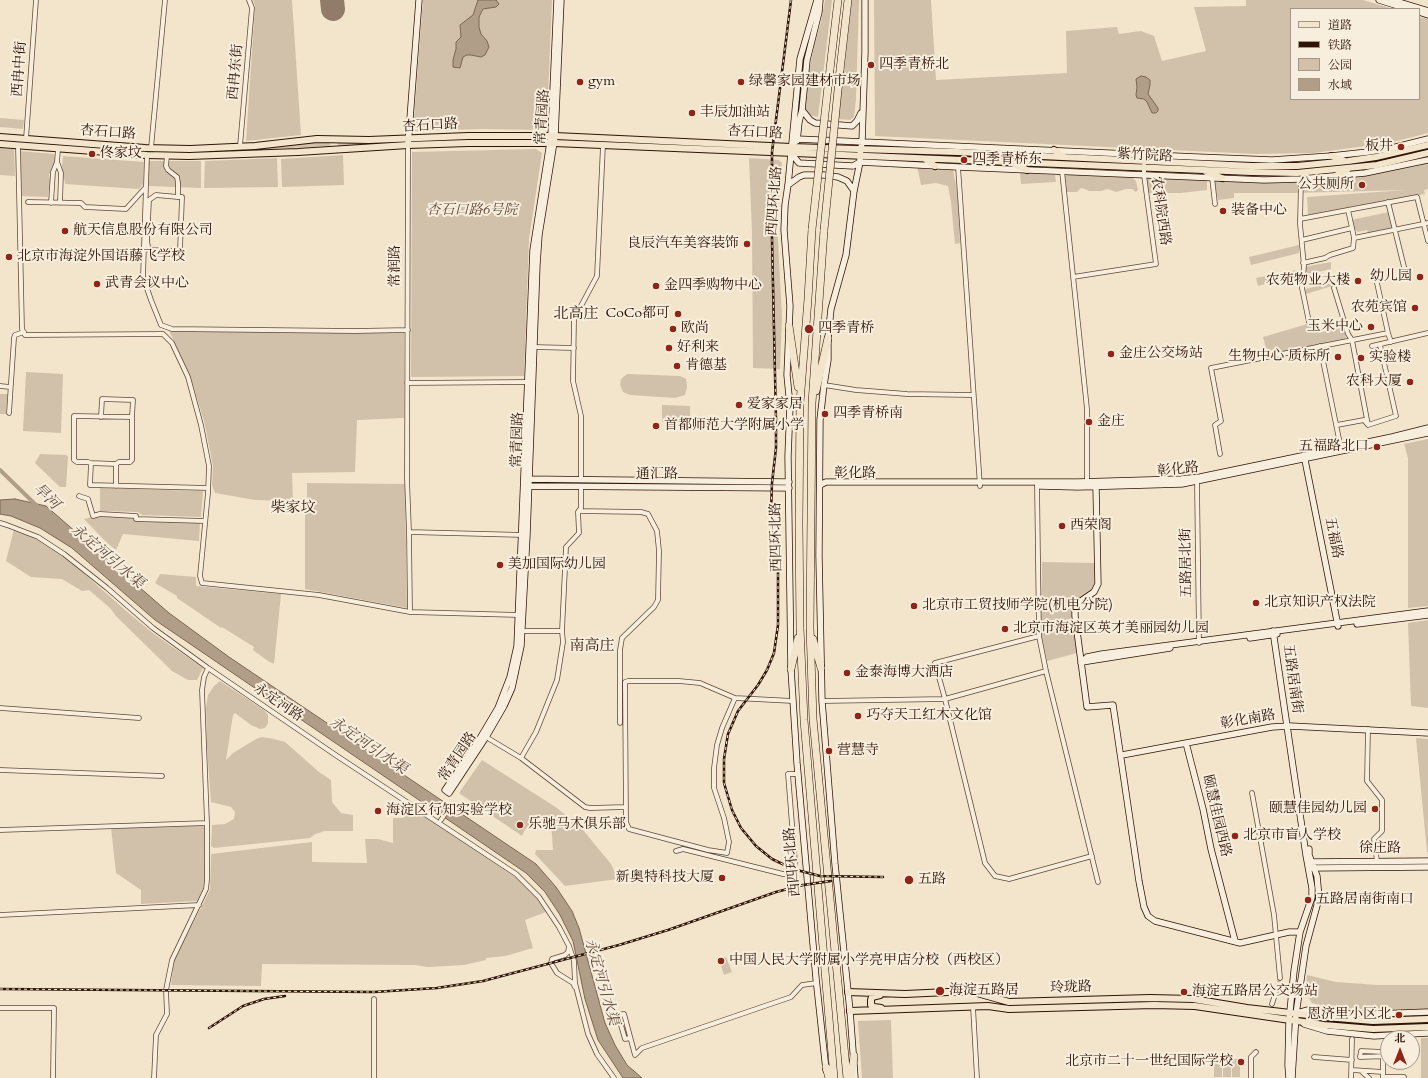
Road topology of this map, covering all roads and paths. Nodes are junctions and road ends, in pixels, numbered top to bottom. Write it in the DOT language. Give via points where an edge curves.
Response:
graph roads {
  1 [pos="36,0"];
  2 [pos="165,0"];
  3 [pos="249,0"];
  4 [pos="419,0"];
  5 [pos="557,0"];
  6 [pos="561,0"];
  7 [pos="819,0"];
  8 [pos="838,0"];
  9 [pos="848,0"];
  10 [pos="865,0"];
  11 [pos="1379,0"];
  12 [pos="1392,0"];
  13 [pos="1405,8"];
  14 [pos="1418,8"];
  15 [pos="796,102"];
  16 [pos="862,109"];
  17 [pos="802,110"];
  18 [pos="799,122"];
  19 [pos="553,136"];
  20 [pos="0,137"];
  21 [pos="26,139"];
  22 [pos="798,139"];
  23 [pos="1428,139"];
  24 [pos="409,142"];
  25 [pos="862,142"];
  26 [pos="552,143"];
  27 [pos="0,144"];
  28 [pos="603,145"];
  29 [pos="1428,145"];
  30 [pos="18,146"];
  31 [pos="240,146"];
  32 [pos="151,148"];
  33 [pos="58,149"];
  34 [pos="793,149"];
  35 [pos="1054,150"];
  36 [pos="1428,153"];
  37 [pos="147,155"];
  38 [pos="860,155"];
  39 [pos="167,156"];
  40 [pos="1331,156"];
  41 [pos="1066,157"];
  42 [pos="924,158"];
  43 [pos="1428,160"];
  44 [pos="1144,161"];
  45 [pos="1348,161"];
  46 [pos="57,162"];
  47 [pos="1011,162"];
  48 [pos="935,166"];
  49 [pos="958,167"];
  50 [pos="1349,168"];
  51 [pos="1027,170"];
  52 [pos="1199,170"];
  53 [pos="1062,171"];
  54 [pos="1144,175"];
  55 [pos="1334,177"];
  56 [pos="1212,178"];
  57 [pos="1222,178"];
  58 [pos="1301,179"];
  59 [pos="788,186"];
  60 [pos="145,188"];
  61 [pos="854,190"];
  62 [pos="178,197"];
  63 [pos="28,202"];
  64 [pos="1388,202"];
  65 [pos="51,203"];
  66 [pos="60,203"];
  67 [pos="1215,204"];
  68 [pos="1348,210"];
  69 [pos="1300,219"];
  70 [pos="1426,224"];
  71 [pos="1352,228"];
  72 [pos="1395,230"];
  73 [pos="1354,238"];
  74 [pos="1302,240"];
  75 [pos="1428,241"];
  76 [pos="146,248"];
  77 [pos="1303,263"];
  78 [pos="1405,271"];
  79 [pos="1074,277"];
  80 [pos="1377,283"];
  81 [pos="1334,288"];
  82 [pos="1308,322"];
  83 [pos="165,326"];
  84 [pos="789,326"];
  85 [pos="408,330"];
  86 [pos="24,332"];
  87 [pos="1388,332"];
  88 [pos="1428,333"];
  89 [pos="163,334"];
  90 [pos="828,338"];
  91 [pos="1352,340"];
  92 [pos="1391,342"];
  93 [pos="1380,345"];
  94 [pos="1320,346"];
  95 [pos="1372,346"];
  96 [pos="534,347"];
  97 [pos="574,348"];
  98 [pos="528,382"];
  99 [pos="407,383"];
  100 [pos="824,385"];
  101 [pos="0,386"];
  102 [pos="10,387"];
  103 [pos="972,395"];
  104 [pos="800,403"];
  105 [pos="812,403"];
  106 [pos="9,413"];
  107 [pos="101,417"];
  108 [pos="132,417"];
  109 [pos="1336,425"];
  110 [pos="1368,425"];
  111 [pos="1428,428"];
  112 [pos="1428,433"];
  113 [pos="1340,439"];
  114 [pos="1220,454"];
  115 [pos="1305,457"];
  116 [pos="91,463"];
  117 [pos="116,464"];
  118 [pos="527,479"];
  119 [pos="582,479"];
  120 [pos="1197,481"];
  121 [pos="979,484"];
  122 [pos="1037,484"];
  123 [pos="1087,484"];
  124 [pos="789,485"];
  125 [pos="820,485"];
  126 [pos="116,486"];
  127 [pos="526,486"];
  128 [pos="581,487"];
  129 [pos="1096,487"];
  130 [pos="208,488"];
  131 [pos="79,496"];
  132 [pos="579,511"];
  133 [pos="205,521"];
  134 [pos="0,523"];
  135 [pos="410,532"];
  136 [pos="524,535"];
  137 [pos="1428,610"];
  138 [pos="410,612"];
  139 [pos="519,615"];
  140 [pos="1428,615"];
  141 [pos="1338,624"];
  142 [pos="800,628"];
  143 [pos="810,628"];
  144 [pos="522,631"];
  145 [pos="562,632"];
  146 [pos="1274,633"];
  147 [pos="1039,636"];
  148 [pos="1199,642"];
  149 [pos="1081,662"];
  150 [pos="208,668"];
  151 [pos="821,668"];
  152 [pos="791,670"];
  153 [pos="1046,671"];
  154 [pos="735,698"];
  155 [pos="945,699"];
  156 [pos="793,701"];
  157 [pos="822,701"];
  158 [pos="0,708"];
  159 [pos="139,718"];
  160 [pos="620,723"];
  161 [pos="1290,726"];
  162 [pos="1368,729"];
  163 [pos="1428,733"];
  164 [pos="486,737"];
  165 [pos="1186,743"];
  166 [pos="1122,755"];
  167 [pos="521,758"];
  168 [pos="0,770"];
  169 [pos="798,774"];
  170 [pos="162,776"];
  171 [pos="1252,793"];
  172 [pos="451,805"];
  173 [pos="626,807"];
  174 [pos="441,820"];
  175 [pos="207,823"];
  176 [pos="0,830"];
  177 [pos="676,851"];
  178 [pos="1092,856"];
  179 [pos="1377,861"];
  180 [pos="1428,861"];
  181 [pos="1310,865"];
  182 [pos="1428,867"];
  183 [pos="1098,882"];
  184 [pos="199,905"];
  185 [pos="0,915"];
  186 [pos="1300,932"];
  187 [pos="1276,934"];
  188 [pos="1235,941"];
  189 [pos="569,946"];
  190 [pos="1280,978"];
  191 [pos="817,983"];
  192 [pos="576,988"];
  193 [pos="1277,988"];
  194 [pos="848,992"];
  195 [pos="905,994"];
  196 [pos="374,999"];
  197 [pos="1272,1004"];
  198 [pos="973,1007"];
  199 [pos="0,1008"];
  200 [pos="890,1009"];
  201 [pos="850,1011"];
  202 [pos="1428,1012"];
  203 [pos="1293,1013"];
  204 [pos="1428,1019"];
  205 [pos="1292,1021"];
  206 [pos="1428,1027"];
  207 [pos="1428,1033"];
  208 [pos="630,1038"];
  209 [pos="1352,1039"];
  210 [pos="1256,1052"];
  211 [pos="1383,1054"];
  212 [pos="854,1056"];
  213 [pos="1314,1057"];
  214 [pos="1352,1060"];
  215 [pos="826,1067"];
  216 [pos="1352,1070"];
  217 [pos="1361,1071"];
  218 [pos="1383,1072"];
  219 [pos="1404,1077"];
  220 [pos="53,1078"];
  221 [pos="154,1078"];
  222 [pos="374,1078"];
  223 [pos="614,1078"];
  224 [pos="828,1078"];
  225 [pos="834,1078"];
  226 [pos="847,1078"];
  227 [pos="851,1078"];
  228 [pos="855,1078"];
  229 [pos="976,1078"];
  230 [pos="1251,1078"];
  231 [pos="1289,1078"];
  232 [pos="1292,1078"];
  233 [pos="1352,1078"];
  234 [pos="1369,1078"];
  235 [pos="1383,1078"];
  1 -- 21 [label="street, 西冉中街"];
  2 -- 32 [label="street"];
  3 -- 31 [label="street, 西冉东街" via="252,8"];
  4 -- 24 [label="street, 常润路"];
  5 -- 19 [label="street, 常青园路"];
  6 -- 19 [label="street, 常青园路"];
  7 -- 15 [label="street, 西四环北路" via="800,59"];
  7 -- 17 [label="street, 西四环北路" via="819,12 807,60"];
  8 -- 104 [label="highway, 西四环北路, bridge" via="812,229"];
  9 -- 105 [label="highway, bridge" via="824,230"];
  10 -- 16 [label="street"];
  11 -- 13 [label="street"];
  12 -- 14 [label="street"];
  15 -- 18 [label="street"];
  15 -- 34 [label="street, 西四环北路"];
  16 -- 17 [label="street" via="858,121 852,126 815,123"];
  16 -- 25 [label="street"];
  17 -- 18 [label="street, 西四环北路"];
  18 -- 22 [label="street, 西四环北路"];
  19 -- 24 [label="main road, 杏石口路" via="468,136"];
  19 -- 26 [label="street, 常青园路"];
  19 -- 34 [label="main road, 杏石口路"];
  20 -- 21 [label="main road, 杏石口路"];
  21 -- 32 [label="main road, 杏石口路"];
  22 -- 25 [label="street, 紫竹院路"];
  22 -- 34 [label="street, 西四环北路"];
  23 -- 40 [label="street, 紫竹院路" via="1392,148"];
  24 -- 26 [label="main road, 杏石口路"];
  24 -- 31 [label="main road, 杏石口路" via="317,139"];
  24 -- 39 [label="main road, 杏石口路" via="298,152"];
  24 -- 85 [label="street, 常润路"];
  25 -- 35 [label="street, 紫竹院路"];
  25 -- 38 [label="street"];
  26 -- 28 [label="main road, 杏石口路"];
  26 -- 96 [label="street, 常青园路" via="539,235"];
  26 -- 98 [label="street, 常青园路" via="534,238"];
  27 -- 30 [label="main road, 杏石口路"];
  28 -- 34 [label="main road, 杏石口路"];
  28 -- 97 [label="street" via="597,276 574,319"];
  29 -- 45 [label="main road, 紫竹院路"];
  30 -- 33 [label="main road, 杏石口路"];
  30 -- 86 [label="street"];
  31 -- 32 [label="main road, 杏石口路"];
  33 -- 37 [label="main road, 杏石口路"];
  33 -- 46 [label="street"];
  34 -- 38 [label="main road, 杏石口路"];
  34 -- 38 [label="street" via="799,163 853,166"];
  34 -- 59 [label="street, 西四环北路"];
  35 -- 41 [label="main road"];
  35 -- 44 [label="street, 紫竹院路"];
  36 -- 50 [label="main road, 紫竹院路"];
  37 -- 39 [label="main road, 杏石口路"];
  37 -- 60 [label="street"];
  38 -- 41 [label="main road, 紫竹院路"];
  38 -- 42 [label="main road, 紫竹院路"];
  38 -- 48 [label="street, 紫竹院路"];
  38 -- 61 [label="street"];
  39 -- 62 [label="street" via="166,166 177,178"];
  40 -- 44 [label="street, 紫竹院路" via="1272,160"];
  40 -- 45 [label="main road"];
  41 -- 44 [label="main road, 紫竹院路"];
  42 -- 47 [label="main road, 紫竹院路"];
  42 -- 48 [label="main road"];
  43 -- 55 [label="street, 紫竹院路"];
  44 -- 45 [label="main road, 紫竹院路" via="1297,166"];
  44 -- 47 [label="main road, 紫竹院路"];
  44 -- 52 [label="main road, 紫竹院路"];
  44 -- 54 [label="street, 农科院西路"];
  46 -- 65 [label="street" via="53,172"];
  46 -- 66 [label="street" via="61,173"];
  47 -- 51 [label="main road"];
  48 -- 49 [label="street, 紫竹院路"];
  49 -- 51 [label="street, 紫竹院路"];
  49 -- 103 [label="street"];
  50 -- 52 [label="main road, 紫竹院路" via="1297,173"];
  50 -- 55 [label="main road"];
  51 -- 53 [label="street, 紫竹院路"];
  52 -- 57 [label="main road"];
  53 -- 54 [label="street, 紫竹院路"];
  53 -- 79 [label="street"];
  54 -- 56 [label="street, 紫竹院路"];
  54 -- 79 [label="street, 农科院西路" via="1156,264"];
  55 -- 58 [label="street, 紫竹院路"];
  56 -- 57 [label="street, 紫竹院路"];
  56 -- 67 [label="street"];
  57 -- 58 [label="street, 紫竹院路"];
  58 -- 69 [label="street"];
  59 -- 61 [label="street" via="804,175 824,175 847,181"];
  59 -- 84 [label="street, 西四环北路" via="784,230 790,306"];
  60 -- 66 [label="street" via="126,209"];
  60 -- 76 [label="street"];
  61 -- 90 [label="street" via="846,255 831,309"];
  62 -- 76 [label="street" via="156,195 149,200"];
  62 -- 76 [label="street" via="182,197 180,251"];
  63 -- 65 [label="street"];
  64 -- 68 [label="street"];
  64 -- 70 [label="street" via="1417,197"];
  64 -- 72 [label="street"];
  65 -- 66 [label="street"];
  68 -- 69 [label="street"];
  68 -- 71 [label="street"];
  69 -- 74 [label="street"];
  70 -- 72 [label="street"];
  70 -- 75 [label="street"];
  71 -- 73 [label="street"];
  71 -- 74 [label="street"];
  72 -- 73 [label="street"];
  72 -- 78 [label="street"];
  73 -- 77 [label="street" via="1353,248"];
  74 -- 77 [label="street"];
  76 -- 83 [label="street" via="143,277 161,325"];
  77 -- 82 [label="street" via="1302,288"];
  79 -- 123 [label="street" via="1087,409"];
  80 -- 87 [label="street"];
  81 -- 91 [label="street"];
  83 -- 85 [label="street" via="172,329"];
  83 -- 89 [label="street"];
  84 -- 104 [label="highway"];
  84 -- 124 [label="street, 西四环北路"];
  85 -- 99 [label="street, 常润路"];
  86 -- 89 [label="street" via="25,335"];
  86 -- 102 [label="street" via="14,338"];
  87 -- 91 [label="street"];
  87 -- 92 [label="street"];
  88 -- 92 [label="street"];
  89 -- 130 [label="street" via="172,343 188,377 209,466"];
  90 -- 100 [label="street"];
  90 -- 105 [label="highway"];
  91 -- 94 [label="street"];
  91 -- 110 [label="street"];
  92 -- 93 [label="street"];
  93 -- 95 [label="street"];
  93 -- 110 [label="street" via="1396,416"];
  94 -- 109 [label="street"];
  94 -- 114 [label="street" via="1211,368 1221,421 1215,425"];
  96 -- 97 [label="street"];
  96 -- 118 [label="street, 常青园路"];
  97 -- 119 [label="street" via="573,380 581,416"];
  98 -- 99 [label="street"];
  98 -- 118 [label="street, 常青园路"];
  99 -- 135 [label="street, 常润路"];
  100 -- 103 [label="street" via="907,394"];
  100 -- 125 [label="street" via="820,414"];
  101 -- 102 [label="street"];
  102 -- 106 [label="street"];
  103 -- 121 [label="street"];
  104 -- 142 [label="highway, 西四环北路"];
  105 -- 143 [label="highway"];
  107 -- 108 [label="street"];
  107 -- 108 [label="street" via="102,399 133,400"];
  107 -- 116 [label="street" via="74,416 74,460"];
  108 -- 117 [label="street" via="132,460"];
  109 -- 110 [label="street" via="1364,420"];
  109 -- 113 [label="street"];
  111 -- 115 [label="street, 彰化路"];
  112 -- 115 [label="street, 彰化路"];
  115 -- 120 [label="street, 彰化路"];
  115 -- 123 [label="street, 彰化路" via="1200,477"];
  115 -- 141 [label="street, 五福路"];
  116 -- 117 [label="street"];
  116 -- 126 [label="street" via="90,485"];
  117 -- 126 [label="street"];
  118 -- 119 [label="street, 通汇路"];
  118 -- 127 [label="street, 常青园路"];
  119 -- 124 [label="street, 通汇路"];
  120 -- 129 [label="street, 彰化路" via="1182,484"];
  120 -- 148 [label="street, 五路居北街"];
  121 -- 122 [label="street, 彰化路"];
  121 -- 125 [label="street, 彰化路"];
  122 -- 123 [label="street, 彰化路"];
  122 -- 147 [label="street"];
  123 -- 129 [label="street, 彰化路"];
  124 -- 128 [label="street, 通汇路"];
  124 -- 152 [label="street, 西四环北路"];
  125 -- 151 [label="street"];
  126 -- 130 [label="street"];
  127 -- 128 [label="street, 通汇路"];
  127 -- 136 [label="street, 常青园路"];
  128 -- 132 [label="street"];
  129 -- 149 [label="street" via="1098,584 1094,592 1075,605"];
  130 -- 133 [label="street"];
  131 -- 133 [label="street" via="88,499 93,516 100,514 136,516 136,519"];
  132 -- 145 [label="street" via="579,533 566,547"];
  132 -- 160 [label="street" via="642,512 648,514 657,531 658,600 622,638"];
  133 -- 138 [label="street" via="200,576 202,583 319,596"];
  134 -- 150 [label="street, 永定河路" via="38,537 64,554 154,628"];
  135 -- 136 [label="street"];
  135 -- 138 [label="street, 常润路"];
  136 -- 139 [label="street, 常青园路"];
  136 -- 144 [label="street, 常青园路"];
  137 -- 141 [label="street"];
  138 -- 139 [label="street"];
  139 -- 164 [label="street, 常青园路" via="514,663 504,694 479,740 445,790 449,793"];
  140 -- 141 [label="street"];
  141 -- 146 [label="street"];
  142 -- 152 [label="highway"];
  142 -- 225 [label="highway, 西四环北路" via="804,720"];
  143 -- 151 [label="highway"];
  143 -- 226 [label="highway" via="813,719"];
  144 -- 145 [label="street"];
  144 -- 164 [label="street, 常青园路" via="512,688"];
  145 -- 167 [label="street" via="563,642 557,680 536,732"];
  146 -- 148 [label="street"];
  146 -- 161 [label="street, 五路居南街" via="1278,642"];
  146 -- 181 [label="street, 五路居南街"];
  147 -- 153 [label="street"];
  147 -- 155 [label="street" via="935,663"];
  148 -- 149 [label="street"];
  149 -- 166 [label="street" via="1087,707 1114,705"];
  150 -- 175 [label="street" via="202,690"];
  150 -- 189 [label="street, 永定河路" via="516,874 540,897"];
  151 -- 157 [label="street"];
  152 -- 156 [label="street, 西四环北路"];
  153 -- 155 [label="street"];
  153 -- 178 [label="street"];
  154 -- 156 [label="street"];
  154 -- 173 [label="street" via="700,683 625,682"];
  154 -- 173 [label="street" via="722,728 714,768 714,788 729,842 727,853 629,829 626,822"];
  155 -- 157 [label="street"];
  155 -- 178 [label="street" via="985,863 995,876 1009,879"];
  156 -- 169 [label="street, 西四环北路"];
  157 -- 194 [label="street"];
  158 -- 159 [label="street"];
  161 -- 162 [label="street, 彰化南路"];
  161 -- 166 [label="street, 彰化南路" via="1272,727"];
  161 -- 181 [label="street, 五路居南街"];
  162 -- 163 [label="street, 彰化南路"];
  162 -- 179 [label="street" via="1367,781 1382,800 1382,831 1374,839"];
  164 -- 167 [label="street"];
  165 -- 188 [label="street, 颐慧佳园西路"];
  166 -- 188 [label="street" via="1133,844 1148,916 1155,921"];
  167 -- 173 [label="street" via="585,807"];
  168 -- 170 [label="street"];
  169 -- 177 [label="street" via="788,774 795,862 790,874 683,849"];
  169 -- 191 [label="street, 西四环北路"];
  171 -- 187 [label="street"];
  172 -- 174 [label="street"];
  175 -- 176 [label="street"];
  175 -- 184 [label="street" via="207,880"];
  178 -- 183 [label="street"];
  179 -- 180 [label="street, 徐庄路"];
  179 -- 181 [label="street, 徐庄路"];
  181 -- 182 [label="street, 徐庄路"];
  181 -- 186 [label="street, 五路居南街" via="1312,897"];
  181 -- 203 [label="street, 五路居南街" via="1318,876 1319,898 1307,941"];
  184 -- 185 [label="street"];
  184 -- 221 [label="street" via="172,960 166,990 167,1014 156,1035"];
  186 -- 187 [label="street"];
  186 -- 203 [label="street, 五路居南街" via="1294,971"];
  187 -- 188 [label="street" via="1240,943"];
  187 -- 190 [label="street"];
  189 -- 192 [label="street, 永定河路" via="574,960"];
  189 -- 192 [label="street" via="565,955 552,959 551,963 557,973 573,983"];
  191 -- 208 [label="street" via="802,985 791,997 642,1048 635,1056"];
  191 -- 215 [label="street, 西四环北路"];
  192 -- 223 [label="street, 永定河路" via="588,1034 597,1054"];
  193 -- 197 [label="street"];
  194 -- 195 [label="main road, 玲珑路"];
  194 -- 201 [label="street"];
  195 -- 200 [label="main road" via="872,997 871,1005"];
  195 -- 203 [label="main road, 玲珑路" via="970,991 1010,1002 1150,998 1193,1000"];
  196 -- 222 [label="street"];
  198 -- 200 [label="main road, 玲珑路"];
  198 -- 205 [label="main road, 玲珑路" via="1009,1009 1118,1005 1195,1006"];
  198 -- 229 [label="street"];
  199 -- 220 [label="street" via="54,1008"];
  200 -- 201 [label="main road, 玲珑路"];
  201 -- 212 [label="street"];
  202 -- 203 [label="street, 玲珑路" via="1368,1014 1308,1010"];
  203 -- 204 [label="main road, 玲珑路" via="1373,1021"];
  203 -- 205 [label="street"];
  205 -- 206 [label="main road, 玲珑路" via="1373,1029"];
  205 -- 207 [label="street, 玲珑路" via="1327,1031 1374,1036"];
  205 -- 231 [label="street"];
  205 -- 232 [label="street"];
  208 -- 208 [label="street" via="625,1039 618,1016 624,1014"];
  209 -- 214 [label="street"];
  210 -- 230 [label="street" via="1251,1057"];
  211 -- 211 [label="street" via="1360,1057 1360,1051"];
  212 -- 227 [label="highway"];
  212 -- 228 [label="street"];
  213 -- 214 [label="street"];
  214 -- 216 [label="street"];
  215 -- 224 [label="highway"];
  216 -- 217 [label="street"];
  216 -- 233 [label="street"];
  217 -- 218 [label="street"];
  217 -- 234 [label="street"];
  218 -- 235 [label="street"];
  219 -- 235 [label="street"];
}
